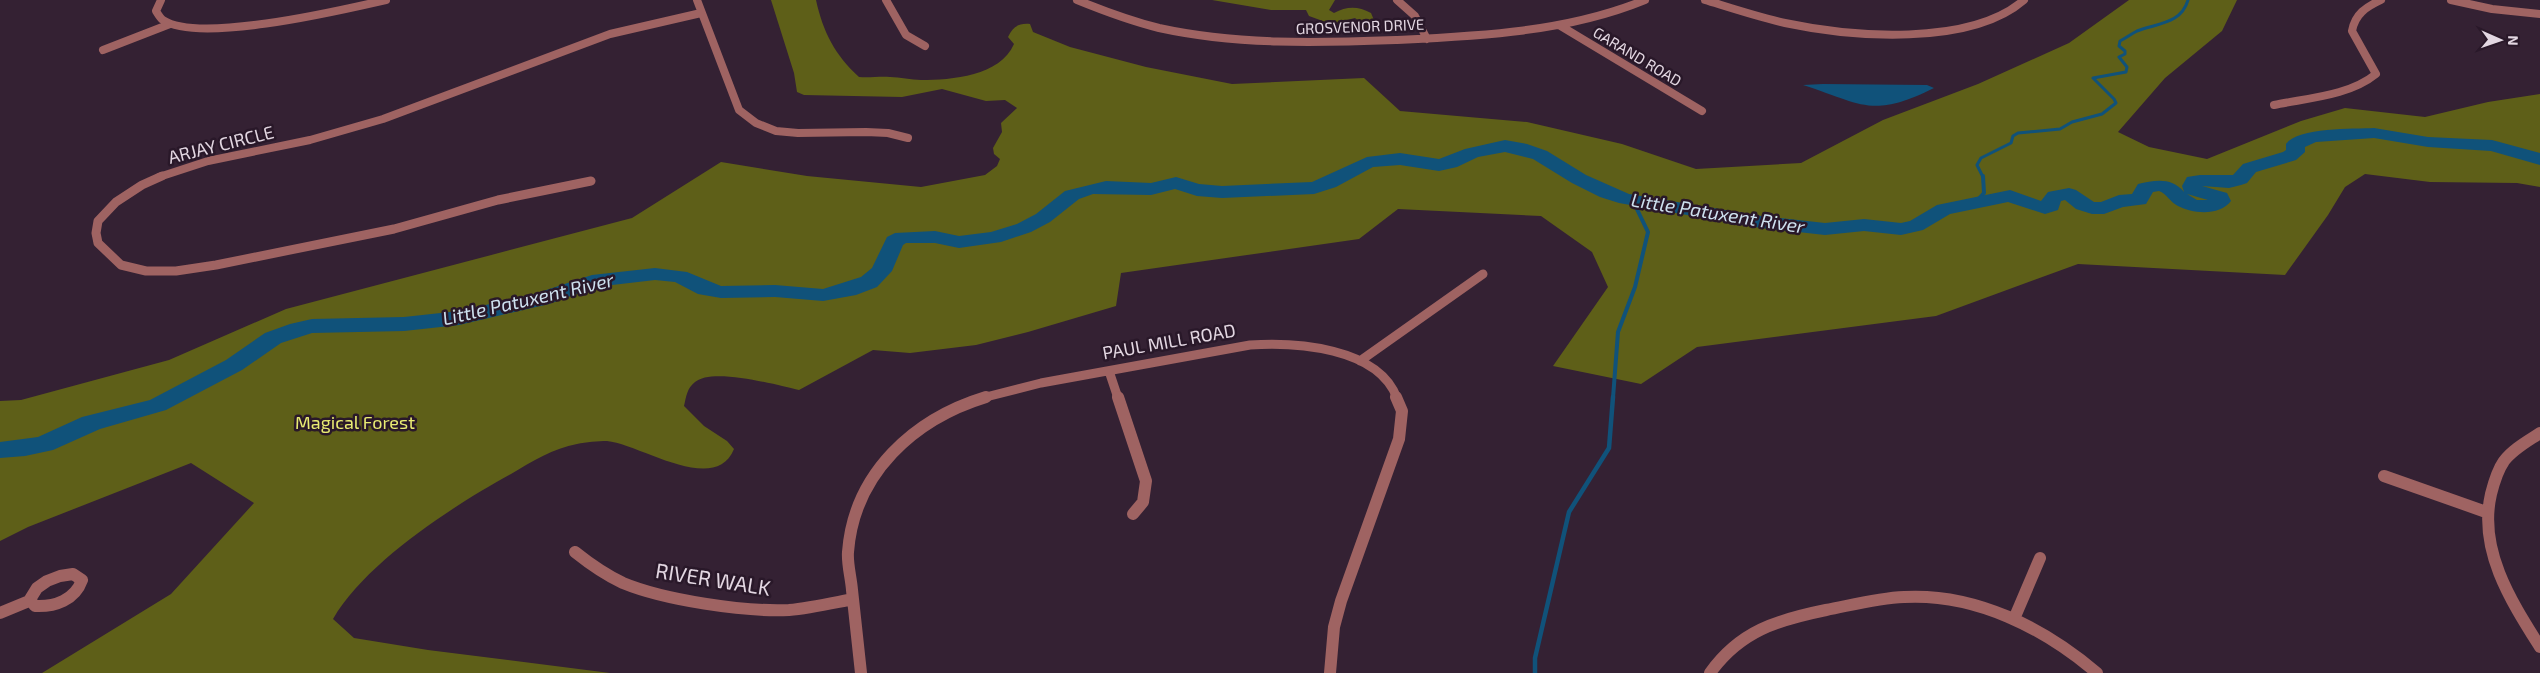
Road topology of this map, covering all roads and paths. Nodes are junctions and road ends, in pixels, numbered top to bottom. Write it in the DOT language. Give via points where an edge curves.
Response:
graph roads {
  1 [pos="161,0"];
  2 [pos="386,0"];
  3 [pos="696,0"];
  4 [pos="886,0"];
  5 [pos="1077,0"];
  6 [pos="1397,0"];
  7 [pos="1645,0"];
  8 [pos="1705,0"];
  9 [pos="2024,0"];
  10 [pos="2381,0"];
  11 [pos="2451,0"];
  12 [pos="701,13"];
  13 [pos="2540,14"];
  14 [pos="170,24"];
  15 [pos="1559,26"];
  16 [pos="1427,39"];
  17 [pos="925,46"];
  18 [pos="103,50"];
  19 [pos="2274,105"];
  20 [pos="1702,111"];
  21 [pos="908,138"];
  22 [pos="591,181"];
  23 [pos="1483,274"];
  24 [pos="1360,361"];
  25 [pos="1109,371"];
  26 [pos="2538,438"];
  27 [pos="2384,476"];
  28 [pos="2486,512"];
  29 [pos="1134,514"];
  30 [pos="575,552"];
  31 [pos="2040,558"];
  32 [pos="853,598"];
  33 [pos="30,600"];
  34 [pos="0,613"];
  35 [pos="2014,618"];
  36 [pos="2540,647"];
  37 [pos="860,673"];
  38 [pos="1330,673"];
  39 [pos="1710,673"];
  40 [pos="2097,673"];
  1 -- 14 [label="street" via="156,11 162,20"];
  2 -- 14 [label="street" via="229,28"];
  3 -- 12 [label="street"];
  4 -- 17 [label="street" via="906,35"];
  5 -- 16 [label="street, GROSVENOR DRIVE" via="1154,25 1254,40 1325,43"];
  6 -- 16 [label="street" via="1415,16"];
  7 -- 15 [label="street, GROSVENOR DRIVE"];
  8 -- 9 [label="street" via="1812,28 1889,32 1978,25 1998,18"];
  10 -- 19 [label="street" via="2364,9 2353,22 2354,40 2375,70 2372,79 2359,86"];
  11 -- 13 [label="street" via="2492,9"];
  12 -- 21 [label="street" via="739,110 753,123 781,131 874,132"];
  12 -- 22 [label="street, ARJAY CIRCLE" via="610,34 383,119 310,140 170,172 116,202 98,221 96,233 98,243 121,265 176,271 394,229 498,200"];
  14 -- 18 [label="street"];
  15 -- 16 [label="street, GROSVENOR DRIVE" via="1506,35"];
  15 -- 20 [label="street, GARAND ROAD"];
  23 -- 24 [label="street"];
  24 -- 25 [label="street, PAUL MILL ROAD" via="1320,347 1267,343"];
  24 -- 38 [label="street, PAUL MILL ROAD" via="1385,379 1394,390 1400,401 1403,426 1341,602 1334,627"];
  25 -- 29 [label="street" via="1146,481 1143,502"];
  25 -- 32 [label="street, PAUL MILL ROAD" via="980,398 932,421 891,452 864,488 853,515 848,536"];
  26 -- 28 [label="street" via="2514,450 2503,463 2488,498"];
  27 -- 28 [label="street"];
  28 -- 36 [label="street" via="2487,530 2502,582"];
  30 -- 32 [label="street, RIVER WALK" via="597,570 632,586 735,607 781,610"];
  31 -- 35 [label="street"];
  32 -- 37 [label="street, PAUL MILL ROAD"];
  33 -- 34 [label="street"];
  35 -- 39 [label="street" via="1985,608 1924,597 1883,599 1806,614 1759,629 1726,653"];
  35 -- 40 [label="street" via="2075,654"];
}
